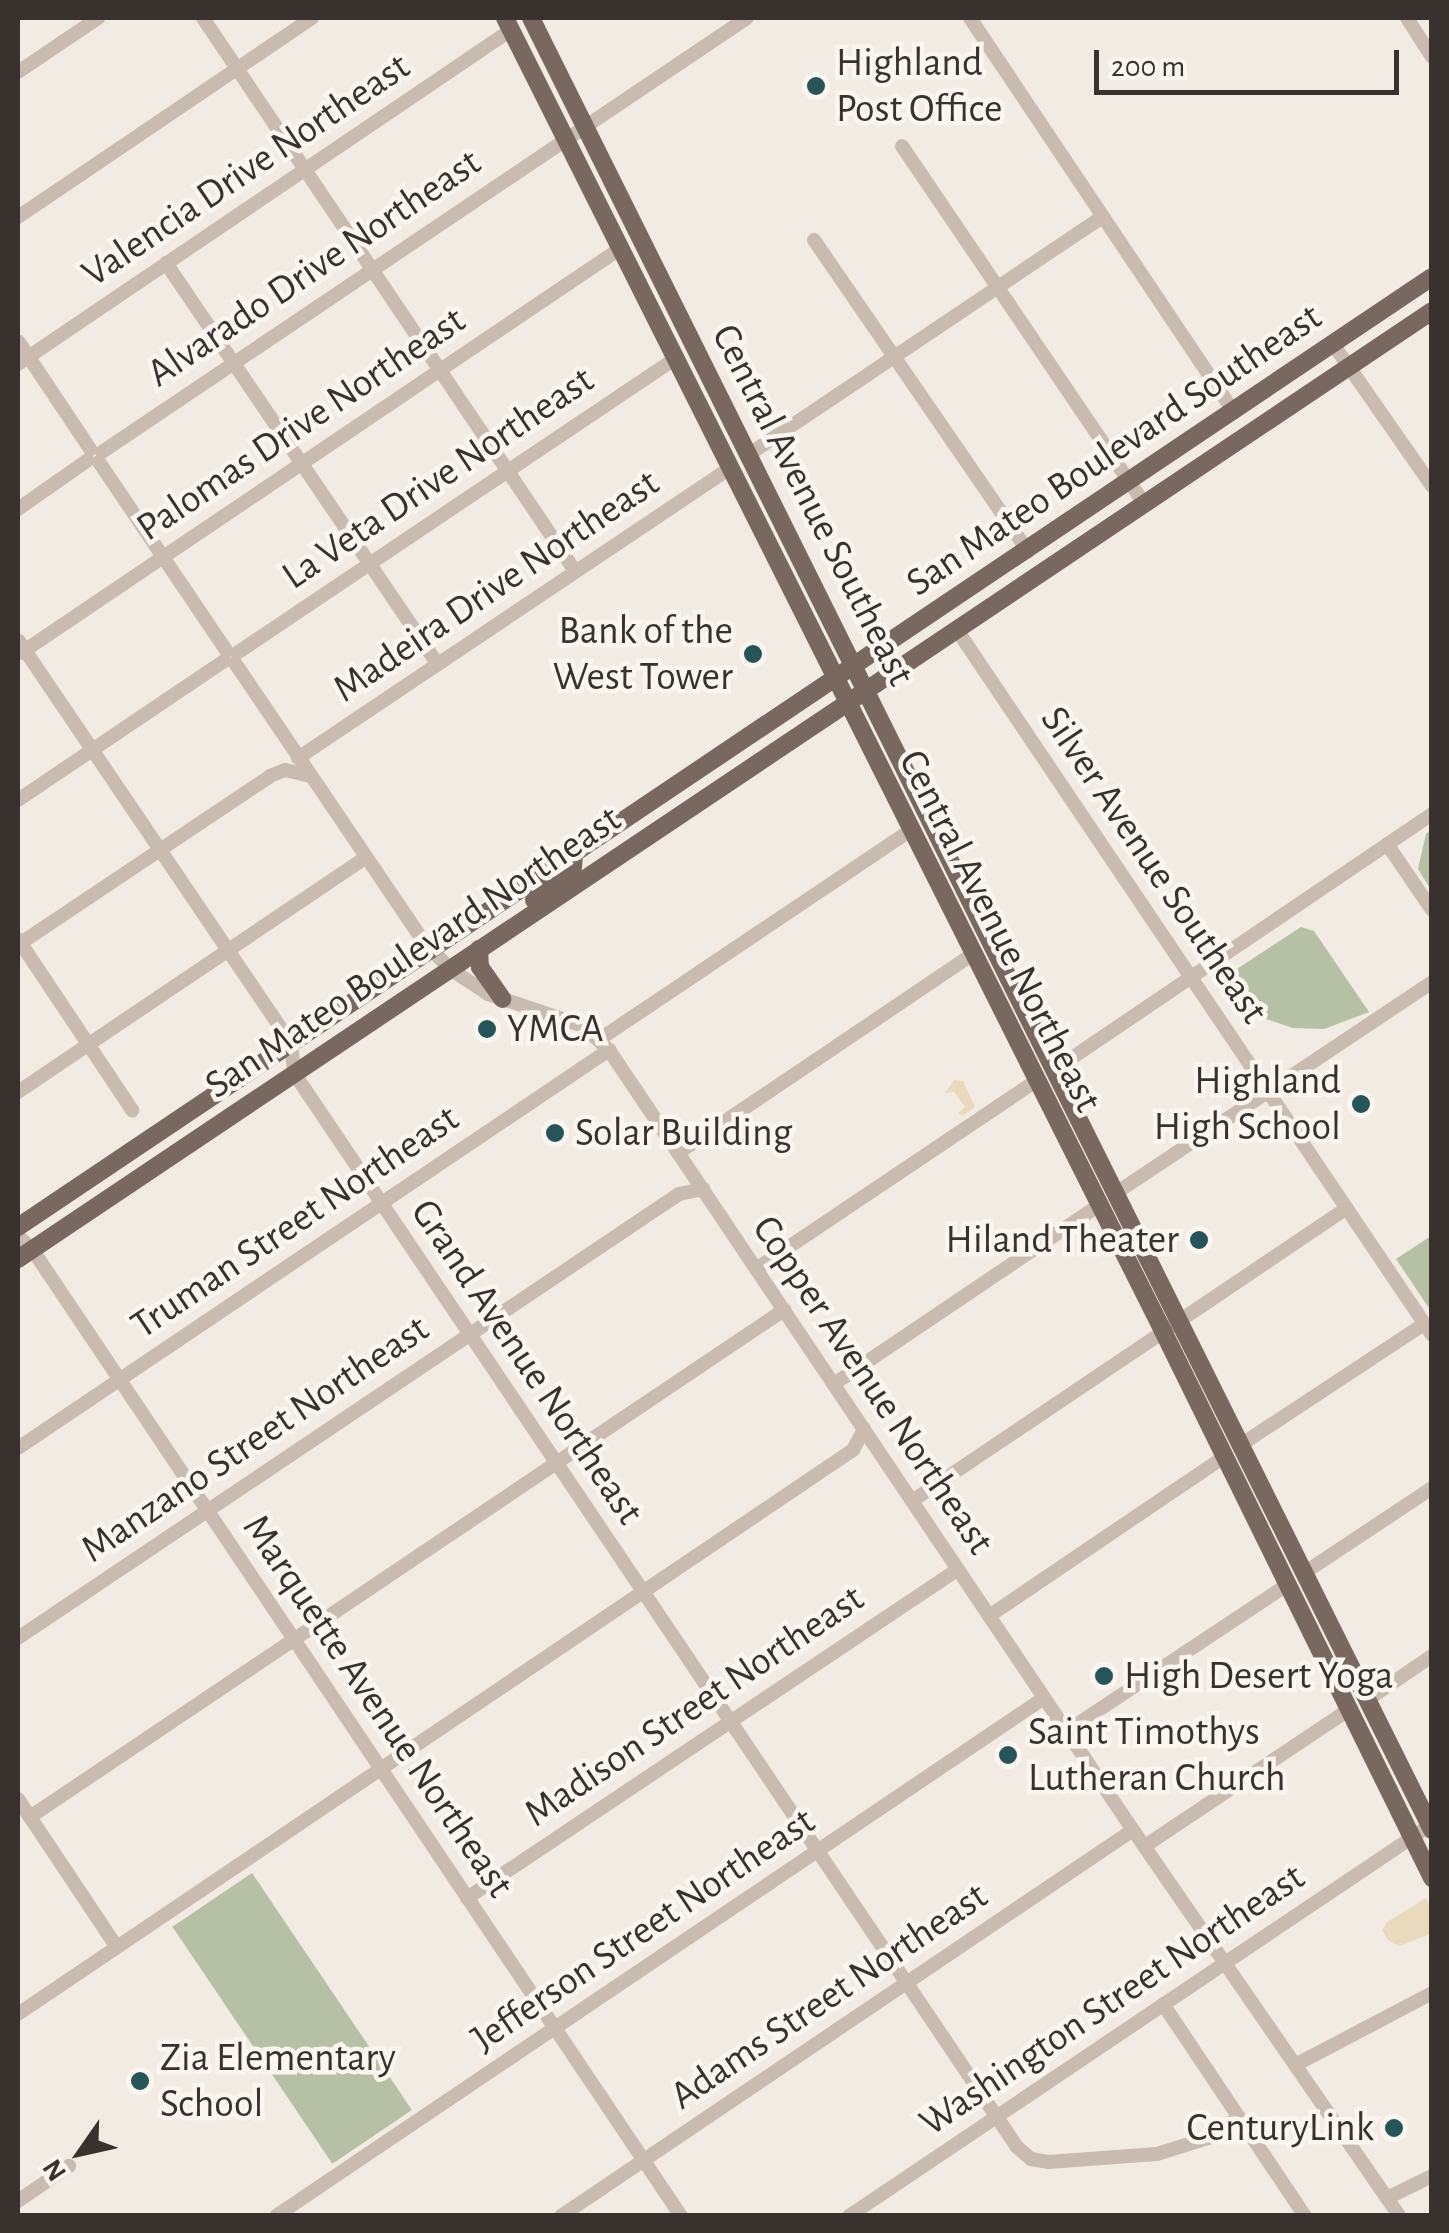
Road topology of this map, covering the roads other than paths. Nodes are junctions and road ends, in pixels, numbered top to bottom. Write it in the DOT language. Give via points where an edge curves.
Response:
graph roads {
  1 [pos="98,18"];
  2 [pos="203,18"];
  3 [pos="312,18"];
  4 [pos="531,18"];
  5 [pos="746,18"];
  6 [pos="970,18"];
  7 [pos="1407,18"];
  8 [pos="508,24"];
  9 [pos="1431,57"];
  10 [pos="237,68"];
  11 [pos="18,72"];
  12 [pos="585,127"];
  13 [pos="564,138"];
  14 [pos="902,146"];
  15 [pos="306,169"];
  16 [pos="18,217"];
  17 [pos="1102,217"];
  18 [pos="814,240"];
  19 [pos="621,248"];
  20 [pos="166,263"];
  21 [pos="372,268"];
  22 [pos="1432,277"];
  23 [pos="998,287"];
  24 [pos="1432,311"];
  25 [pos="18,341"];
  26 [pos="1333,344"];
  27 [pos="894,356"];
  28 [pos="676,358"];
  29 [pos="23,360"];
  30 [pos="233,362"];
  31 [pos="1351,365"];
  32 [pos="440,370"];
  33 [pos="1234,412"];
  34 [pos="748,455"];
  35 [pos="95,456"];
  36 [pos="301,464"];
  37 [pos="730,468"];
  38 [pos="508,470"];
  39 [pos="1129,482"];
  40 [pos="1432,486"];
  41 [pos="1144,504"];
  42 [pos="18,508"];
  43 [pos="1028,551"];
  44 [pos="163,557"];
  45 [pos="369,564"];
  46 [pos="575,571"];
  47 [pos="957,630"];
  48 [pos="20,648"];
  49 [pos="231,657"];
  50 [pos="438,664"];
  51 [pos="854,666"];
  52 [pos="835,679"];
  53 [pos="867,691"];
  54 [pos="848,704"];
  55 [pos="92,750"];
  56 [pos="298,758"];
  57 [pos="310,776"];
  58 [pos="18,800"];
  59 [pos="1432,814"];
  60 [pos="909,831"];
  61 [pos="1387,844"];
  62 [pos="160,849"];
  63 [pos="574,854"];
  64 [pos="365,858"];
  65 [pos="1432,910"];
  66 [pos="509,930"];
  67 [pos="18,943"];
  68 [pos="228,950"];
  69 [pos="431,950"];
  70 [pos="479,950"];
  71 [pos="972,956"];
  72 [pos="450,969"];
  73 [pos="1190,976"];
  74 [pos="1432,982"];
  75 [pos="502,1000"];
  76 [pos="291,1043"];
  77 [pos="88,1044"];
  78 [pos="604,1044"];
  79 [pos="1054,1070"];
  80 [pos="294,1073"];
  81 [pos="1036,1081"];
  82 [pos="18,1092"];
  83 [pos="1269,1092"];
  84 [pos="132,1110"];
  85 [pos="678,1154"];
  86 [pos="690,1170"];
  87 [pos="703,1189"];
  88 [pos="1116,1193"];
  89 [pos="679,1194"];
  90 [pos="381,1204"];
  91 [pos="1100,1204"];
  92 [pos="1346,1208"];
  93 [pos="18,1226"];
  94 [pos="22,1248"];
  95 [pos="756,1270"];
  96 [pos="784,1310"];
  97 [pos="1180,1320"];
  98 [pos="1428,1329"];
  99 [pos="1163,1331"];
  100 [pos="469,1334"];
  101 [pos="119,1379"];
  102 [pos="834,1384"];
  103 [pos="864,1430"];
  104 [pos="1242,1444"];
  105 [pos="18,1448"];
  106 [pos="853,1450"];
  107 [pos="880,1453"];
  108 [pos="1225,1456"];
  109 [pos="557,1464"];
  110 [pos="1432,1488"];
  111 [pos="912,1501"];
  112 [pos="208,1512"];
  113 [pos="958,1570"];
  114 [pos="1296,1579"];
  115 [pos="644,1594"];
  116 [pos="989,1616"];
  117 [pos="18,1638"];
  118 [pos="296,1640"];
  119 [pos="1432,1656"];
  120 [pos="1044,1698"];
  121 [pos="1367,1700"];
  122 [pos="1350,1709"];
  123 [pos="729,1720"];
  124 [pos="1067,1731"];
  125 [pos="380,1768"];
  126 [pos="18,1799"];
  127 [pos="30,1817"];
  128 [pos="1431,1827"];
  129 [pos="1134,1830"];
  130 [pos="1412,1838"];
  131 [pos="1144,1846"];
  132 [pos="818,1852"];
  133 [pos="1432,1878"];
  134 [pos="467,1898"];
  135 [pos="116,1946"];
  136 [pos="1224,1964"];
  137 [pos="906,1983"];
  138 [pos="1432,1993"];
  139 [pos="1163,2004"];
  140 [pos="18,2014"];
  141 [pos="556,2028"];
  142 [pos="1296,2064"];
  143 [pos="996,2117"];
  144 [pos="1239,2117"];
  145 [pos="643,2160"];
  146 [pos="70,2166"];
  147 [pos="1432,2176"];
  148 [pos="1388,2198"];
  149 [pos="18,2200"];
  150 [pos="296,2210"];
  151 [pos="1304,2215"];
  152 [pos="276,2216"];
  153 [pos="562,2216"];
  154 [pos="680,2216"];
  155 [pos="849,2216"];
  156 [pos="1399,2216"];
  1 -- 11 [label="street"];
  2 -- 10 [label="street"];
  3 -- 10 [label="street"];
  4 -- 12 [label="main road, Central Avenue Southeast"];
  5 -- 12 [label="street, Alvarado Drive Northeast"];
  6 -- 17 [label="street"];
  7 -- 9 [label="street"];
  8 -- 13 [label="main road, Central Avenue Northeast"];
  8 -- 15 [label="street, Valencia Drive Northeast"];
  10 -- 15 [label="street"];
  10 -- 16 [label="street"];
  12 -- 13 [label="street, Alvarado Drive Northeast"];
  12 -- 34 [label="main road, Central Avenue Southeast"];
  13 -- 19 [label="main road, Central Avenue Northeast"];
  13 -- 21 [label="street, Alvarado Drive Northeast"];
  14 -- 23 [label="street"];
  15 -- 20 [label="street, Valencia Drive Northeast"];
  15 -- 21 [label="street"];
  17 -- 23 [label="street"];
  17 -- 33 [label="street"];
  18 -- 27 [label="street"];
  19 -- 28 [label="main road, Central Avenue Northeast"];
  19 -- 32 [label="street, Palomas Drive Northeast"];
  20 -- 29 [label="street, Valencia Drive Northeast"];
  20 -- 30 [label="street"];
  21 -- 30 [label="street, Alvarado Drive Northeast"];
  21 -- 32 [label="street"];
  22 -- 26 [label="main road, San Mateo Boulevard Southeast"];
  23 -- 27 [label="street"];
  23 -- 39 [label="street"];
  24 -- 31 [label="main road, San Mateo Boulevard Southeast"];
  25 -- 29 [label="street, Copper Avenue Northeast"];
  26 -- 31 [label="street"];
  26 -- 33 [label="main road, San Mateo Boulevard Southeast"];
  27 -- 34 [label="street"];
  27 -- 43 [label="street"];
  28 -- 37 [label="main road, Central Avenue Northeast"];
  28 -- 38 [label="street, La Veta Drive Northeast"];
  29 -- 35 [label="street, Copper Avenue Northeast"];
  30 -- 35 [label="street, Alvarado Drive Northeast"];
  30 -- 36 [label="street"];
  31 -- 40 [label="street"];
  31 -- 41 [label="main road, San Mateo Boulevard Southeast"];
  32 -- 36 [label="street, Palomas Drive Northeast"];
  32 -- 38 [label="street"];
  33 -- 39 [label="main road, San Mateo Boulevard Southeast"];
  34 -- 51 [label="main road, Central Avenue Southeast"];
  35 -- 42 [label="street, Alvarado Drive Northeast"];
  35 -- 44 [label="street, Copper Avenue Northeast"];
  36 -- 44 [label="street, Palomas Drive Northeast"];
  36 -- 45 [label="street"];
  37 -- 46 [label="street, Madeira Drive Northeast"];
  37 -- 52 [label="main road, Central Avenue Northeast"];
  38 -- 45 [label="street, La Veta Drive Northeast"];
  38 -- 46 [label="street"];
  39 -- 41 [label="street"];
  39 -- 43 [label="main road, San Mateo Boulevard Southeast"];
  41 -- 47 [label="main road, San Mateo Boulevard Southeast"];
  43 -- 51 [label="main road, San Mateo Boulevard Southeast"];
  44 -- 48 [label="street, Palomas Drive Northeast"];
  44 -- 49 [label="street, Copper Avenue Northeast"];
  45 -- 49 [label="street, La Veta Drive Northeast"];
  45 -- 50 [label="street"];
  46 -- 50 [label="street, Madeira Drive Northeast"];
  47 -- 53 [label="main road, San Mateo Boulevard Southeast"];
  47 -- 73 [label="street, Silver Avenue Southeast"];
  48 -- 55 [label="street, Grand Avenue Northeast"];
  49 -- 55 [label="street, La Veta Drive Northeast"];
  49 -- 56 [label="street, Copper Avenue Northeast"];
  50 -- 56 [label="street, Madeira Drive Northeast"];
  51 -- 52 [label="main road, San Mateo Boulevard Southeast"];
  51 -- 53 [label="main road, Central Avenue Southeast"];
  52 -- 54 [label="main road, Central Avenue Northeast"];
  52 -- 63 [label="main road, San Mateo Boulevard Northeast"];
  53 -- 54 [label="main road, San Mateo Boulevard Southeast"];
  53 -- 79 [label="main road, Central Avenue Southeast"];
  54 -- 60 [label="main road, Central Avenue Northeast"];
  54 -- 66 [label="main road, San Mateo Boulevard Northeast"];
  55 -- 58 [label="street, La Veta Drive Northeast"];
  55 -- 62 [label="street, Grand Avenue Northeast"];
  56 -- 57 [label="street, Copper Avenue Northeast"];
  57 -- 62 [label="street" via="285,770 270,776"];
  57 -- 64 [label="street, Copper Avenue Northeast"];
  59 -- 61 [label="street"];
  60 -- 71 [label="main road, Central Avenue Northeast"];
  60 -- 78 [label="street, Truman Street Northeast"];
  61 -- 65 [label="street"];
  61 -- 73 [label="street"];
  62 -- 67 [label="street"];
  62 -- 68 [label="street, Grand Avenue Northeast"];
  63 -- 66 [label="main road" via="573,868 514,917"];
  63 -- 69 [label="main road, San Mateo Boulevard Northeast"];
  64 -- 68 [label="street"];
  64 -- 69 [label="street, Copper Avenue Northeast"];
  66 -- 70 [label="main road, San Mateo Boulevard Northeast"];
  67 -- 77 [label="street"];
  68 -- 76 [label="street, Grand Avenue Northeast"];
  68 -- 77 [label="street"];
  69 -- 72 [label="street, Copper Avenue Northeast"];
  69 -- 76 [label="main road, San Mateo Boulevard Northeast"];
  70 -- 72 [label="main road, San Mateo Boulevard Northeast"];
  70 -- 75 [label="main road" via="480,967"];
  71 -- 81 [label="main road, Central Avenue Northeast"];
  71 -- 85 [label="street"];
  72 -- 75 [label="street, Copper Avenue Northeast"];
  72 -- 80 [label="main road, San Mateo Boulevard Northeast"];
  73 -- 79 [label="street"];
  73 -- 83 [label="street, Silver Avenue Southeast"];
  74 -- 83 [label="street"];
  75 -- 78 [label="street, Copper Avenue Northeast" via="563,1016"];
  76 -- 80 [label="street, Grand Avenue Northeast"];
  76 -- 93 [label="main road, San Mateo Boulevard Northeast"];
  77 -- 82 [label="street"];
  77 -- 84 [label="street"];
  78 -- 85 [label="street, Copper Avenue Northeast"];
  78 -- 90 [label="street, Truman Street Northeast"];
  79 -- 88 [label="main road, Central Avenue Southeast"];
  80 -- 90 [label="street, Grand Avenue Northeast"];
  80 -- 94 [label="main road, San Mateo Boulevard Northeast"];
  81 -- 91 [label="main road, Central Avenue Northeast"];
  81 -- 95 [label="street"];
  83 -- 88 [label="street"];
  83 -- 92 [label="street, Silver Avenue Southeast"];
  85 -- 86 [label="street, Copper Avenue Northeast"];
  86 -- 87 [label="street, Copper Avenue Northeast"];
  86 -- 89 [label="street"];
  87 -- 89 [label="street, Manzano Street Northeast"];
  87 -- 95 [label="street, Copper Avenue Northeast"];
  88 -- 97 [label="main road, Central Avenue Southeast"];
  89 -- 100 [label="street, Manzano Street Northeast"];
  90 -- 100 [label="street, Grand Avenue Northeast"];
  90 -- 101 [label="street, Truman Street Northeast"];
  91 -- 99 [label="main road, Central Avenue Northeast"];
  91 -- 102 [label="street"];
  92 -- 97 [label="street"];
  92 -- 98 [label="street, Silver Avenue Southeast"];
  94 -- 101 [label="street, Marquette Avenue Northeast"];
  95 -- 96 [label="street, Copper Avenue Northeast"];
  96 -- 102 [label="street, Copper Avenue Northeast"];
  96 -- 109 [label="street"];
  97 -- 99 [label="street"];
  97 -- 104 [label="main road, Central Avenue Southeast"];
  98 -- 104 [label="street"];
  99 -- 108 [label="main road, Central Avenue Northeast"];
  99 -- 111 [label="street"];
  100 -- 109 [label="street, Grand Avenue Northeast"];
  100 -- 112 [label="street, Manzano Street Northeast"];
  101 -- 105 [label="street, Truman Street Northeast"];
  101 -- 112 [label="street, Marquette Avenue Northeast"];
  102 -- 103 [label="street, Copper Avenue Northeast"];
  103 -- 106 [label="street"];
  103 -- 107 [label="street, Copper Avenue Northeast"];
  104 -- 114 [label="main road, Central Avenue Southeast"];
  106 -- 107 [label="street"];
  106 -- 115 [label="street"];
  107 -- 111 [label="street, Copper Avenue Northeast"];
  108 -- 114 [label="main road, Central Avenue Northeast"];
  108 -- 116 [label="street"];
  109 -- 115 [label="street, Grand Avenue Northeast"];
  109 -- 118 [label="street"];
  110 -- 114 [label="street"];
  111 -- 113 [label="street, Copper Avenue Northeast"];
  112 -- 117 [label="street, Manzano Street Northeast"];
  112 -- 118 [label="street, Marquette Avenue Northeast"];
  113 -- 116 [label="street, Copper Avenue Northeast"];
  113 -- 123 [label="street, Madison Street Northeast"];
  114 -- 121 [label="main road, Central Avenue Southeast"];
  114 -- 122 [label="main road, Central Avenue Northeast"];
  114 -- 124 [label="street"];
  115 -- 123 [label="street, Grand Avenue Northeast"];
  115 -- 125 [label="street"];
  116 -- 120 [label="street, Copper Avenue Northeast"];
  118 -- 125 [label="street, Marquette Avenue Northeast"];
  118 -- 127 [label="street"];
  119 -- 121 [label="street"];
  120 -- 124 [label="street, Copper Avenue Northeast"];
  120 -- 132 [label="street, Jefferson Street Northeast"];
  121 -- 128 [label="main road, Central Avenue Southeast"];
  122 -- 130 [label="main road, Central Avenue Northeast"];
  122 -- 131 [label="street"];
  123 -- 132 [label="street, Grand Avenue Northeast"];
  123 -- 134 [label="street, Madison Street Northeast"];
  124 -- 129 [label="street, Copper Avenue Northeast"];
  125 -- 134 [label="street, Marquette Avenue Northeast"];
  125 -- 135 [label="street"];
  126 -- 127 [label="street"];
  127 -- 135 [label="street"];
  128 -- 130 [label="street, Washington Street Northeast"];
  129 -- 131 [label="street, Copper Avenue Northeast"];
  129 -- 137 [label="street, Adams Street Northeast"];
  130 -- 133 [label="main road, Central Avenue Northeast"];
  130 -- 136 [label="street, Washington Street Northeast"];
  131 -- 136 [label="street, Copper Avenue Northeast"];
  132 -- 137 [label="street, Grand Avenue Northeast"];
  132 -- 141 [label="street, Jefferson Street Northeast"];
  134 -- 141 [label="street, Marquette Avenue Northeast"];
  135 -- 140 [label="street"];
  136 -- 139 [label="street, Washington Street Northeast"];
  136 -- 142 [label="street, Copper Avenue Northeast"];
  137 -- 143 [label="street, Grand Avenue Northeast"];
  137 -- 145 [label="street, Adams Street Northeast"];
  138 -- 142 [label="street"];
  139 -- 143 [label="street, Washington Street Northeast"];
  139 -- 144 [label="street"];
  141 -- 145 [label="street, Marquette Avenue Northeast"];
  141 -- 150 [label="street, Jefferson Street Northeast"];
  142 -- 148 [label="street, Copper Avenue Northeast"];
  143 -- 144 [label="street, Grand Avenue Northeast" via="1030,2159 1048,2162 1157,2154 1208,2138"];
  143 -- 155 [label="street, Washington Street Northeast"];
  144 -- 151 [label="street"];
  145 -- 153 [label="street, Adams Street Northeast"];
  145 -- 154 [label="street, Marquette Avenue Northeast"];
  146 -- 149 [label="street"];
  147 -- 148 [label="street"];
  148 -- 156 [label="street, Copper Avenue Northeast"];
  150 -- 152 [label="street, Jefferson Street Northeast"];
}
